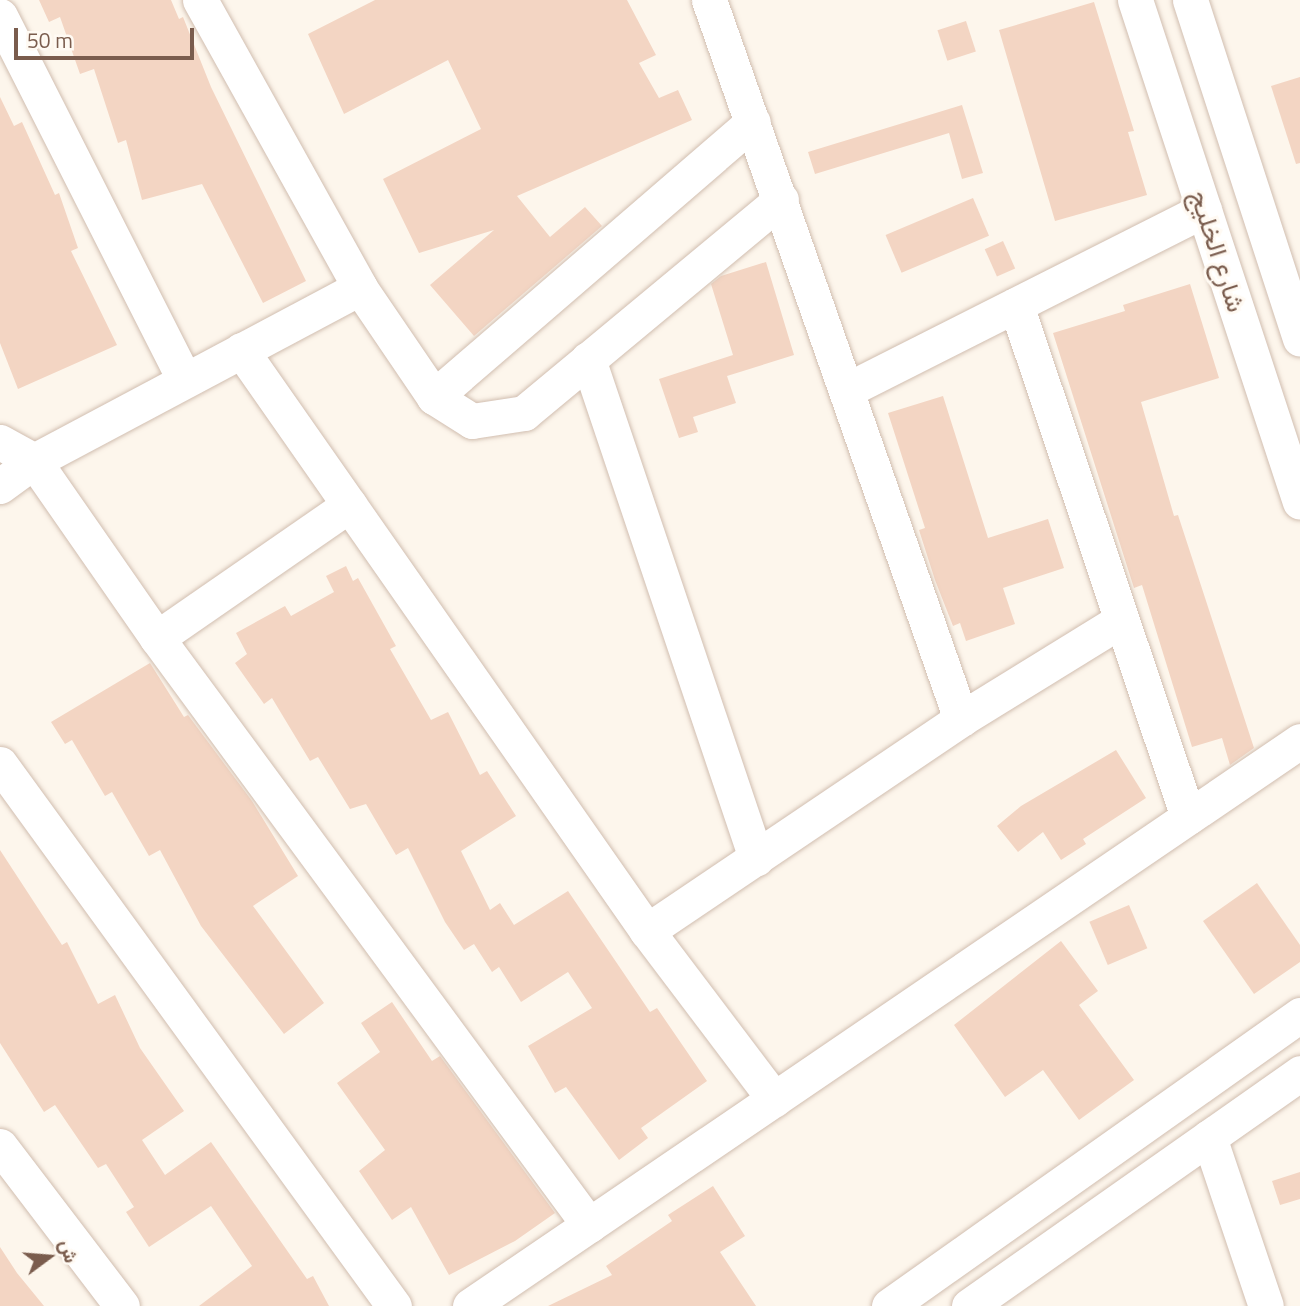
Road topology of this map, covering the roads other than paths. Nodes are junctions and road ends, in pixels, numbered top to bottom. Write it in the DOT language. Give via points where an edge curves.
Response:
graph roads {
  1 [pos="709,0"];
  2 [pos="1135,0"];
  3 [pos="1190,0"];
  4 [pos="211,4"];
  5 [pos="0,16"];
  6 [pos="753,122"];
  7 [pos="781,200"];
  8 [pos="1204,210"];
  9 [pos="360,288"];
  10 [pos="1016,305"];
  11 [pos="1300,339"];
  12 [pos="241,350"];
  13 [pos="589,359"];
  14 [pos="184,379"];
  15 [pos="847,390"];
  16 [pos="434,397"];
  17 [pos="0,442"];
  18 [pos="34,461"];
  19 [pos="0,486"];
  20 [pos="1300,502"];
  21 [pos="349,505"];
  22 [pos="1121,620"];
  23 [pos="157,638"];
  24 [pos="961,719"];
  25 [pos="1300,741"];
  26 [pos="0,764"];
  27 [pos="1188,817"];
  28 [pos="756,858"];
  29 [pos="647,932"];
  30 [pos="1300,1015"];
  31 [pos="1300,1073"];
  32 [pos="774,1099"];
  33 [pos="1209,1137"];
  34 [pos="0,1146"];
  35 [pos="589,1225"];
  36 [pos="122,1306"];
  37 [pos="394,1306"];
  38 [pos="470,1306"];
  39 [pos="889,1306"];
  40 [pos="969,1306"];
  41 [pos="1266,1306"];
  1 -- 6 [label="street"];
  2 -- 8 [label="street, شارع الخليج"];
  3 -- 11 [label="street"];
  4 -- 9 [label="street"];
  5 -- 14 [label="street"];
  6 -- 7 [label="street"];
  6 -- 16 [label="street"];
  7 -- 13 [label="street"];
  7 -- 15 [label="street"];
  8 -- 10 [label="street"];
  8 -- 20 [label="street, شارع الخليج"];
  9 -- 12 [label="street"];
  9 -- 16 [label="street"];
  10 -- 15 [label="street"];
  10 -- 22 [label="street"];
  12 -- 14 [label="street"];
  12 -- 21 [label="street"];
  13 -- 16 [label="street" via="524,413 472,421"];
  13 -- 28 [label="street"];
  14 -- 18 [label="street"];
  15 -- 24 [label="street"];
  17 -- 18 [label="street"];
  18 -- 19 [label="street"];
  18 -- 23 [label="street"];
  21 -- 23 [label="street"];
  21 -- 29 [label="street"];
  22 -- 24 [label="street"];
  22 -- 27 [label="street"];
  23 -- 35 [label="street"];
  24 -- 28 [label="street"];
  25 -- 27 [label="street"];
  26 -- 37 [label="street"];
  27 -- 32 [label="street"];
  28 -- 29 [label="street"];
  29 -- 32 [label="street"];
  30 -- 39 [label="street"];
  31 -- 33 [label="street"];
  32 -- 35 [label="street"];
  33 -- 40 [label="street"];
  33 -- 41 [label="street"];
  34 -- 36 [label="street"];
  35 -- 38 [label="street"];
}
